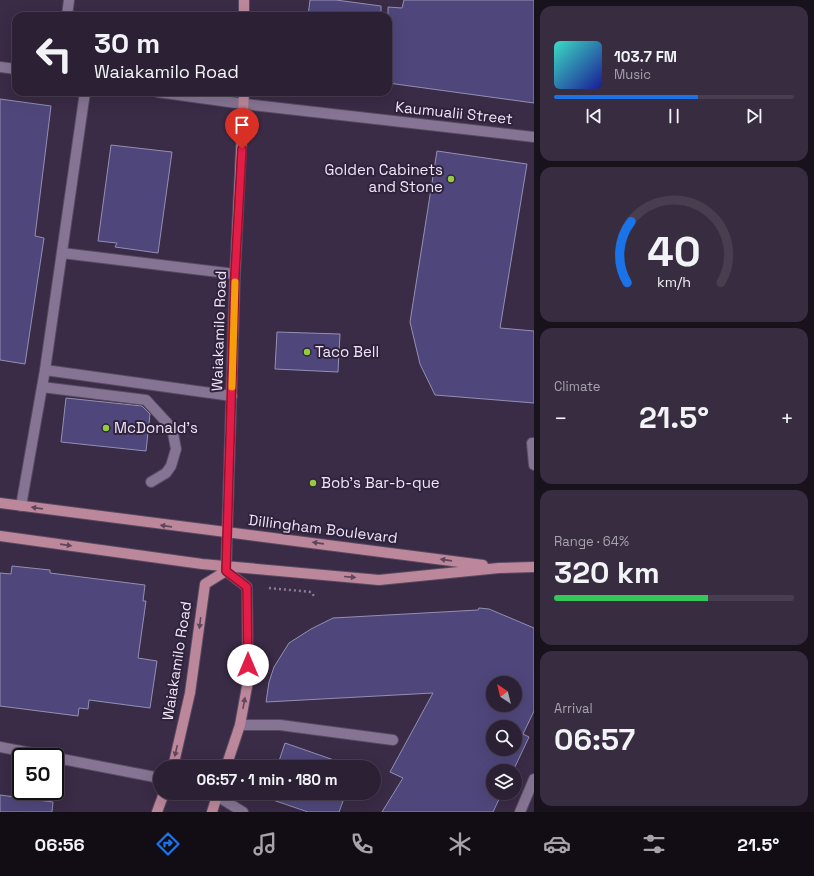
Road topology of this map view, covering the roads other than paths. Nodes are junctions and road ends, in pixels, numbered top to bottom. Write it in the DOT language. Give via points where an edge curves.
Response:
graph roads {
  1 [pos="69,0"];
  2 [pos="244,0"];
  3 [pos="68,12"];
  4 [pos="244,12"];
  5 [pos="0,67"];
  6 [pos="12,68"];
  7 [pos="84,96"];
  8 [pos="186,96"];
  9 [pos="244,96"];
  10 [pos="244,104"];
  11 [pos="534,137"];
  12 [pos="62,253"];
  13 [pos="235,274"];
  14 [pos="45,370"];
  15 [pos="42,387"];
  16 [pos="232,396"];
  17 [pos="534,443"];
  18 [pos="534,465"];
  19 [pos="151,482"];
  20 [pos="0,503"];
  21 [pos="21,506"];
  22 [pos="227,532"];
  23 [pos="0,536"];
  24 [pos="534,567"];
  25 [pos="226,568"];
  26 [pos="499,568"];
  27 [pos="240,725"];
  28 [pos="393,740"];
  29 [pos="0,747"];
  30 [pos="174,760"];
  31 [pos="228,760"];
  32 [pos="153,777"];
  33 [pos="534,779"];
  34 [pos="161,800"];
  35 [pos="213,800"];
  36 [pos="224,800"];
  37 [pos="157,812"];
  38 [pos="212,812"];
  39 [pos="243,812"];
  40 [pos="520,812"];
  1 -- 3 [label="street"];
  2 -- 4 [label="main road"];
  5 -- 6 [label="street"];
  7 -- 12 [label="street"];
  8 -- 10 [label="street, Kaumualii Street"];
  9 -- 10 [label="main road, Waiakamilo Road"];
  10 -- 11 [label="street, Kaumualii Street"];
  10 -- 13 [label="main road, Waiakamilo Road"];
  12 -- 13 [label="street"];
  12 -- 14 [label="street"];
  13 -- 16 [label="main road, Waiakamilo Road"];
  14 -- 15 [label="street"];
  14 -- 16 [label="street"];
  15 -- 19 [label="street" via="146,400 169,425 176,449 171,466"];
  15 -- 21 [label="street"];
  16 -- 22 [label="main road, Waiakamilo Road"];
  17 -- 18 [label="street"];
  20 -- 21 [label="main road, Dillingham Boulevard"];
  22 -- 21 [label="main road, Dillingham Boulevard, one-way"];
  22 -- 25 [label="main road, Waiakamilo Road"];
  26 -- 22 [label="main road, Dillingham Boulevard, one-way"];
  23 -- 25 [label="main road, Dillingham Boulevard, one-way"];
  24 -- 26 [label="main road, Dillingham Boulevard"];
  25 -- 26 [label="main road, Dillingham Boulevard, one-way" via="379,580"];
  27 -- 25 [label="main road, one-way" via="248,681 247,587"];
  25 -- 30 [label="main road, Waiakamilo Road, one-way" via="204,584 190,693"];
  27 -- 28 [label="street" via="280,725"];
  27 -- 31 [label="main road"];
  29 -- 32 [label="street"];
  33 -- 40 [label="street"];
  34 -- 37 [label="main road"];
  35 -- 38 [label="main road"];
  36 -- 39 [label="street"];
}
